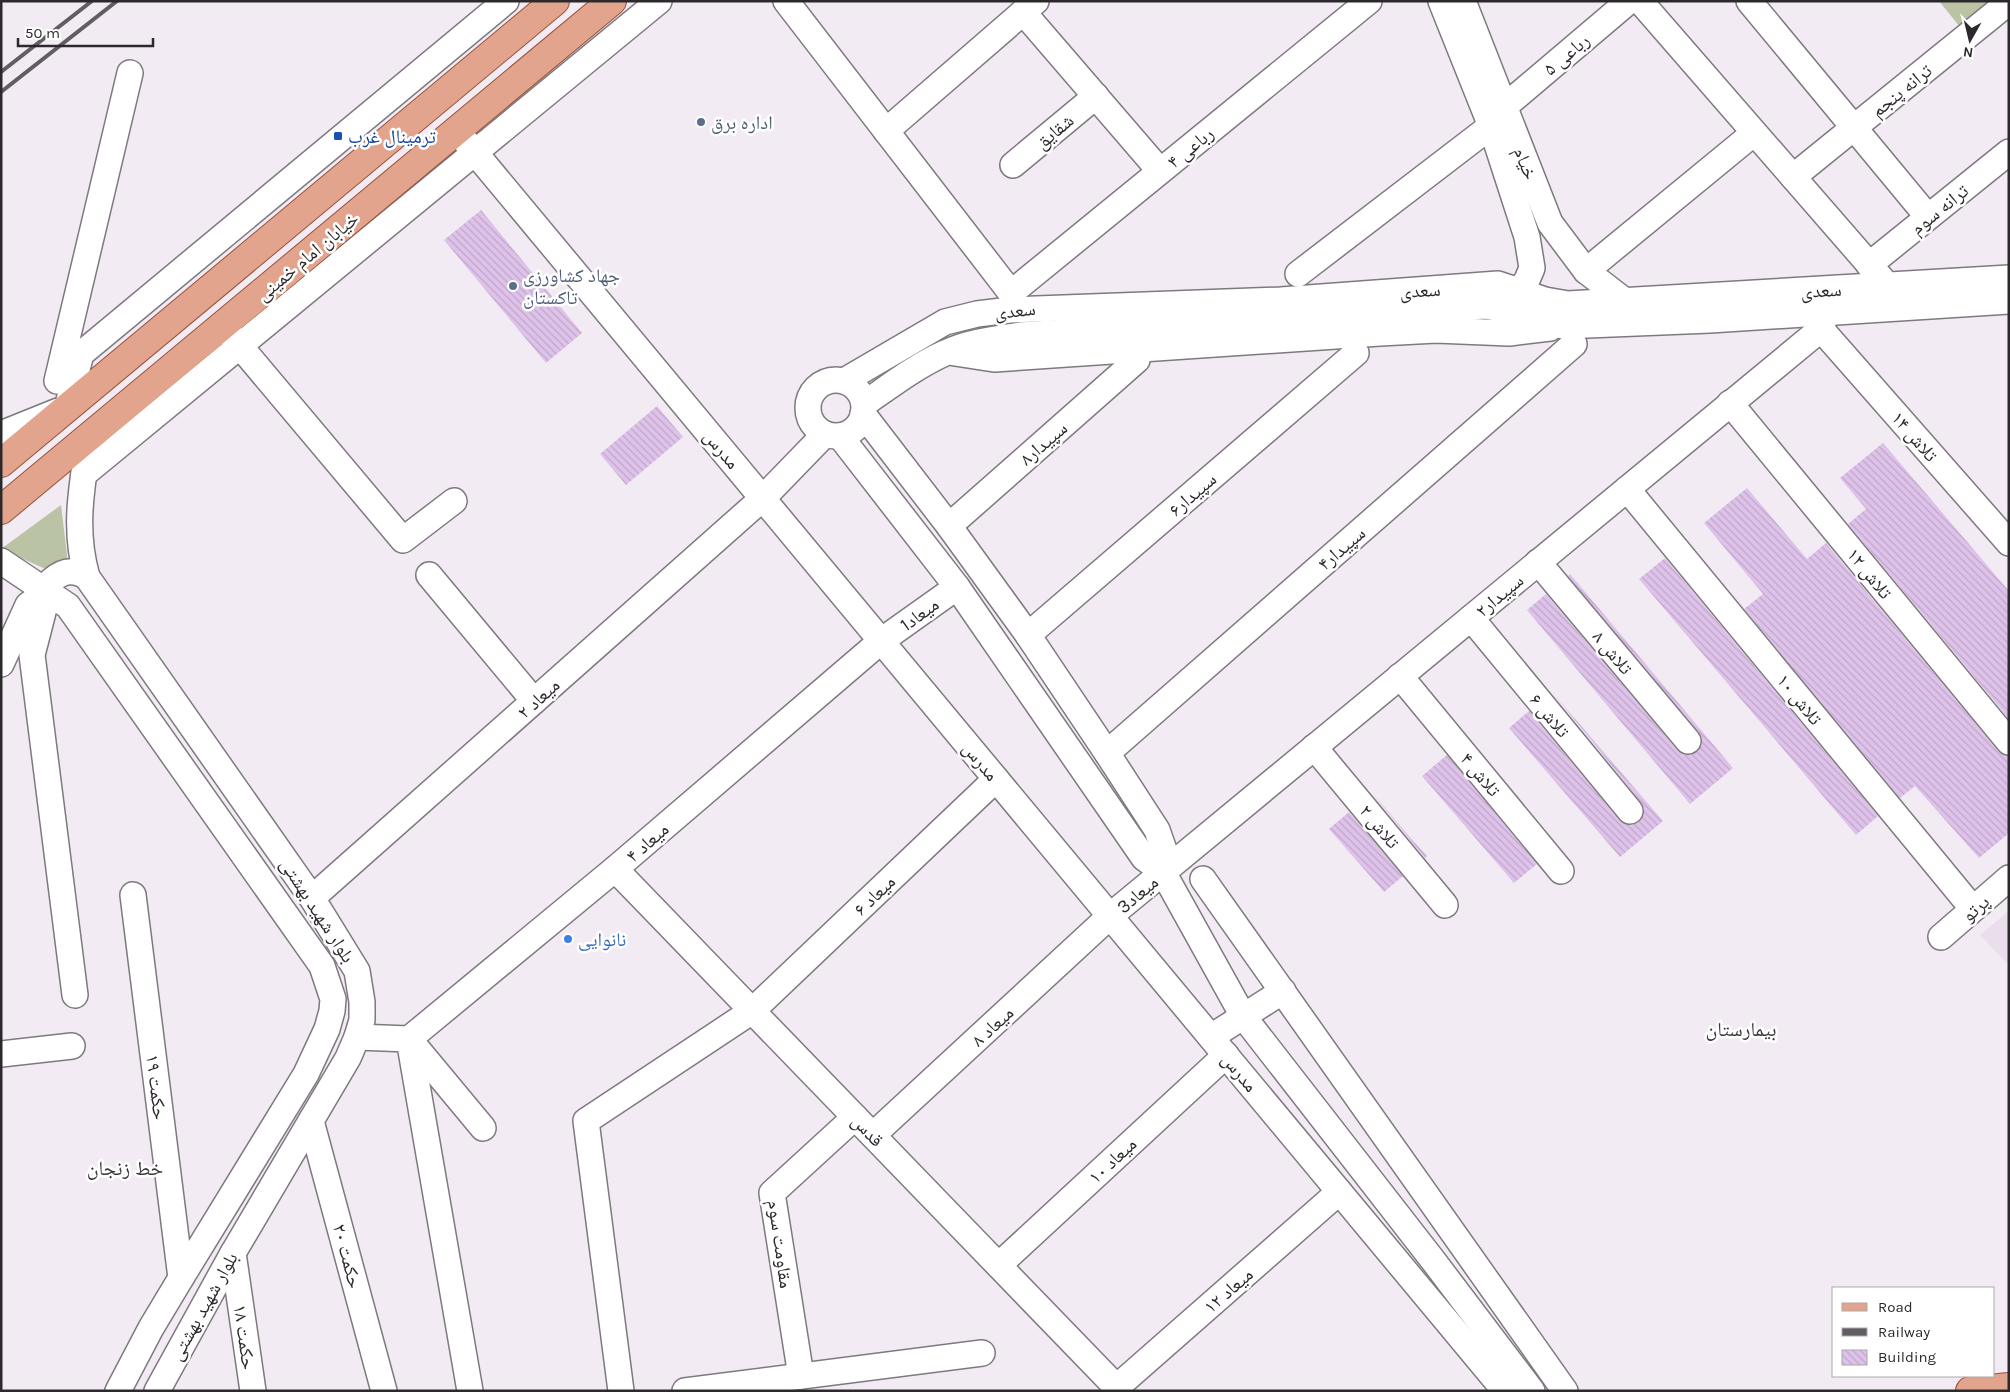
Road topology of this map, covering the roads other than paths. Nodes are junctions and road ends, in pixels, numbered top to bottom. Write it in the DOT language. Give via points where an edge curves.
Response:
graph roads {
  1 [pos="506,1"];
  2 [pos="555,1"];
  3 [pos="612,1"];
  4 [pos="659,1"];
  5 [pos="786,1"];
  6 [pos="1369,1"];
  7 [pos="1441,1"];
  8 [pos="1463,1"];
  9 [pos="1629,1"];
  10 [pos="1640,1"];
  11 [pos="1749,1"];
  12 [pos="2009,2"];
  13 [pos="1030,7"];
  14 [pos="130,74"];
  15 [pos="1096,96"];
  16 [pos="433,103"];
  17 [pos="1497,117"];
  18 [pos="1854,128"];
  19 [pos="457,131"];
  20 [pos="886,131"];
  21 [pos="1754,133"];
  22 [pos="2009,152"];
  23 [pos="475,153"];
  24 [pos="1013,165"];
  25 [pos="1160,171"];
  26 [pos="1793,177"];
  27 [pos="370,203"];
  28 [pos="1928,217"];
  29 [pos="1549,220"];
  30 [pos="387,225"];
  31 [pos="1524,227"];
  32 [pos="1564,244"];
  33 [pos="1531,256"];
  34 [pos="1869,266"];
  35 [pos="1586,270"];
  36 [pos="1298,274"];
  37 [pos="2009,278"];
  38 [pos="1887,285"];
  39 [pos="1520,290"];
  40 [pos="1625,301"];
  41 [pos="2009,301"];
  42 [pos="1824,321"];
  43 [pos="1568,335"];
  44 [pos="232,336"];
  45 [pos="1356,353"];
  46 [pos="1137,360"];
  47 [pos="844,381"];
  48 [pos="1730,404"];
  49 [pos="68,408"];
  50 [pos="863,409"];
  51 [pos="1,434"];
  52 [pos="832,435"];
  53 [pos="89,437"];
  54 [pos="1,463"];
  55 [pos="84,474"];
  56 [pos="1627,489"];
  57 [pos="763,498"];
  58 [pos="454,501"];
  59 [pos="1,510"];
  60 [pos="949,526"];
  61 [pos="2009,543"];
  62 [pos="1,561"];
  63 [pos="1538,562"];
  64 [pos="429,574"];
  65 [pos="87,578"];
  66 [pos="957,587"];
  67 [pos="48,591"];
  68 [pos="1470,618"];
  69 [pos="1028,635"];
  70 [pos="882,641"];
  71 [pos="1,664"];
  72 [pos="1400,676"];
  73 [pos="534,701"];
  74 [pos="1688,741"];
  75 [pos="2009,742"];
  76 [pos="1314,747"];
  77 [pos="1107,753"];
  78 [pos="996,779"];
  79 [pos="1630,811"];
  80 [pos="615,869"];
  81 [pos="1561,871"];
  82 [pos="1163,872"];
  83 [pos="2009,878"];
  84 [pos="1204,879"];
  85 [pos="133,895"];
  86 [pos="312,898"];
  87 [pos="1445,905"];
  88 [pos="1974,909"];
  89 [pos="1110,916"];
  90 [pos="1941,937"];
  91 [pos="1283,991"];
  92 [pos="75,995"];
  93 [pos="752,1011"];
  94 [pos="1243,1016"];
  95 [pos="357,1037"];
  96 [pos="409,1039"];
  97 [pos="72,1046"];
  98 [pos="1218,1046"];
  99 [pos="1,1054"];
  100 [pos="855,1117"];
  101 [pos="311,1121"];
  102 [pos="483,1128"];
  103 [pos="873,1135"];
  104 [pos="1339,1192"];
  105 [pos="233,1252"];
  106 [pos="999,1265"];
  107 [pos="1478,1268"];
  108 [pos="181,1278"];
  109 [pos="1454,1287"];
  110 [pos="1433,1304"];
  111 [pos="151,1328"];
  112 [pos="177,1350"];
  113 [pos="982,1353"];
  114 [pos="801,1376"];
  115 [pos="2009,1387"];
  116 [pos="1119,1389"];
  117 [pos="118,1391"];
  118 [pos="157,1391"];
  119 [pos="253,1391"];
  120 [pos="384,1391"];
  121 [pos="470,1391"];
  122 [pos="621,1391"];
  123 [pos="685,1391"];
  124 [pos="1505,1391"];
  125 [pos="1532,1391"];
  126 [pos="1565,1391"];
  127 [pos="1970,1391"];
  1 -- 49 [label="street" via="81,354"];
  2 -- 16 [label="main road, خیابان امام خمینی"];
  3 -- 19 [label="main road, خیابان امام خمینی"];
  4 -- 23 [label="street"];
  5 -- 20 [label="street"];
  6 -- 25 [label="street, رباعی ۴"];
  7 -- 17 [label="street, خیام"];
  8 -- 17 [label="street, خیام"];
  9 -- 17 [label="street, رباعی ۵"];
  10 -- 21 [label="street"];
  11 -- 18 [label="street"];
  12 -- 18 [label="street, ترانه پنجم"];
  13 -- 15 [label="street"];
  13 -- 20 [label="street"];
  14 -- 49 [label="street" via="56,385"];
  15 -- 24 [label="street, شقایق"];
  15 -- 25 [label="street"];
  16 -- 19 [label="main road"];
  16 -- 49 [label="main road, خیابان امام خمینی"];
  17 -- 29 [label="street, خیام"];
  17 -- 31 [label="street, خیام"];
  17 -- 36 [label="street, رباعی ۵"];
  18 -- 26 [label="street, ترانه پنجم"];
  18 -- 28 [label="street"];
  19 -- 23 [label="street, مدرس"];
  19 -- 27 [label="main road, خیابان امام خمینی"];
  20 -- 25 [label="street, رباعی ۴" via="1011,293"];
  21 -- 26 [label="street"];
  21 -- 35 [label="street"];
  22 -- 28 [label="street, ترانه سوم"];
  23 -- 30 [label="street"];
  23 -- 57 [label="street, مدرس"];
  26 -- 34 [label="street"];
  27 -- 30 [label="street"];
  27 -- 44 [label="main road, خیابان امام خمینی"];
  28 -- 34 [label="street, ترانه سوم"];
  29 -- 31 [label="street" via="1539,228"];
  29 -- 32 [label="street, خیام"];
  30 -- 44 [label="street"];
  31 -- 33 [label="street, خیام"];
  32 -- 33 [label="street" via="1547,246"];
  32 -- 35 [label="street, خیام"];
  33 -- 39 [label="street, خیام" via="1532,268"];
  34 -- 38 [label="street"];
  35 -- 40 [label="street, خیام"];
  37 -- 38 [label="street, سعدی"];
  38 -- 40 [label="street, سعدی"];
  39 -- 40 [label="street, سعدی" via="1545,300 1568,304"];
  39 -- 47 [label="street, سعدی" via="1498,284 1281,300 1042,307 985,313 945,322"];
  41 -- 42 [label="street, سعدی"];
  42 -- 43 [label="street, سعدی"];
  42 -- 48 [label="street, سپیدار۲"];
  42 -- 61 [label="street, تلاش ۱۴"];
  43 -- 50 [label="street, سعدی" via="1507,310 1485,306 1020,335 947,352 916,368"];
  43 -- 77 [label="street, سپیدار۴"];
  44 -- 53 [label="main road, خیابان امام خمینی"];
  44 -- 55 [label="street"];
  44 -- 58 [label="street" via="403,540"];
  45 -- 69 [label="street, سپیدار۶"];
  46 -- 60 [label="street, سپیدار۸"];
  47 -- 50 [label="street" via="858,391"];
  47 -- 52 [label="street" via="827,381 813,391 807,407 812,424"];
  48 -- 56 [label="street, سپیدار۲"];
  48 -- 75 [label="street, تلاش ۱۲"];
  49 -- 51 [label="street"];
  49 -- 53 [label="main road"];
  49 -- 54 [label="main road, خیابان امام خمینی"];
  50 -- 52 [label="street" via="862,419 853,430"];
  50 -- 60 [label="street"];
  52 -- 57 [label="street"];
  52 -- 66 [label="street"];
  53 -- 55 [label="street, بلوار شهید بهشتی"];
  53 -- 59 [label="main road, خیابان امام خمینی"];
  55 -- 65 [label="street, بلوار شهید بهشتی" via="78,510 81,556"];
  56 -- 63 [label="street, سپیدار۲"];
  56 -- 88 [label="street, تلاش ۱۰"];
  57 -- 70 [label="street, مدرس"];
  57 -- 73 [label="street, میعاد ۲"];
  60 -- 69 [label="street"];
  62 -- 67 [label="street, بلوار شهید بهشتی"];
  63 -- 68 [label="street, سپیدار۲"];
  63 -- 74 [label="street, تلاش ۸"];
  64 -- 73 [label="street"];
  65 -- 67 [label="street" via="79,572 68,571 59,574"];
  65 -- 86 [label="street, بلوار شهید بهشتی"];
  66 -- 70 [label="street, میعاد1"];
  66 -- 82 [label="street" via="1144,858"];
  67 -- 71 [label="street" via="28,605"];
  67 -- 92 [label="street" via="32,655"];
  67 -- 108 [label="street, بلوار شهید بهشتی" via="68,606 322,966 332,999 327,1029 306,1074"];
  68 -- 72 [label="street, سپیدار۲"];
  68 -- 79 [label="street, تلاش ۶"];
  69 -- 77 [label="street"];
  70 -- 78 [label="street, مدرس"];
  70 -- 80 [label="street, میعاد ۴"];
  72 -- 76 [label="street, سپیدار۲"];
  72 -- 81 [label="street, تلاش ۴"];
  73 -- 86 [label="street, میعاد ۲"];
  76 -- 82 [label="street, سپیدار۲"];
  76 -- 87 [label="street, تلاش ۲"];
  77 -- 82 [label="street" via="1157,830 1164,850"];
  78 -- 89 [label="street, مدرس"];
  78 -- 93 [label="street, میعاد ۶"];
  80 -- 93 [label="street, قدس"];
  80 -- 96 [label="street, میعاد ۴"];
  82 -- 89 [label="street, میعاد3"];
  82 -- 94 [label="street, مدرس"];
  83 -- 88 [label="street, پرتو"];
  84 -- 91 [label="street"];
  85 -- 108 [label="street, حکمت ۱۹"];
  86 -- 95 [label="street, بلوار شهید بهشتی" via="357,971 362,1020"];
  88 -- 90 [label="street, پرتو"];
  89 -- 98 [label="street, مدرس"];
  89 -- 103 [label="street, میعاد ۸"];
  91 -- 94 [label="street, میعاد ۱۰"];
  91 -- 107 [label="street"];
  93 -- 100 [label="street, قدس"];
  93 -- 122 [label="street, میعاد ۶" via="586,1121"];
  94 -- 98 [label="street, میعاد ۱۰"];
  94 -- 109 [label="street, مدرس"];
  95 -- 96 [label="street"];
  95 -- 101 [label="street, بلوار شهید بهشتی"];
  96 -- 102 [label="street"];
  96 -- 121 [label="street"];
  97 -- 99 [label="street"];
  98 -- 104 [label="street, مدرس"];
  98 -- 106 [label="street, میعاد ۱۰"];
  100 -- 103 [label="street, قدس"];
  100 -- 114 [label="street, مقاومت سوم" via="772,1193"];
  101 -- 105 [label="street, بلوار شهید بهشتی"];
  101 -- 120 [label="street, حکمت ۲۰"];
  103 -- 106 [label="street, قدس"];
  104 -- 110 [label="street, مدرس"];
  104 -- 116 [label="street, میعاد ۱۲"];
  105 -- 112 [label="street, بلوار شهید بهشتی"];
  105 -- 119 [label="street, حکمت ۱۸"];
  106 -- 116 [label="street, قدس"];
  107 -- 109 [label="street"];
  107 -- 126 [label="street"];
  108 -- 111 [label="street, بلوار شهید بهشتی"];
  109 -- 110 [label="street"];
  109 -- 125 [label="street, مدرس"];
  110 -- 124 [label="street, مدرس"];
  111 -- 112 [label="street"];
  111 -- 117 [label="street, بلوار شهید بهشتی"];
  112 -- 118 [label="street, بلوار شهید بهشتی"];
  113 -- 114 [label="street"];
  114 -- 123 [label="street"];
  115 -- 127 [label="main road"];
}
